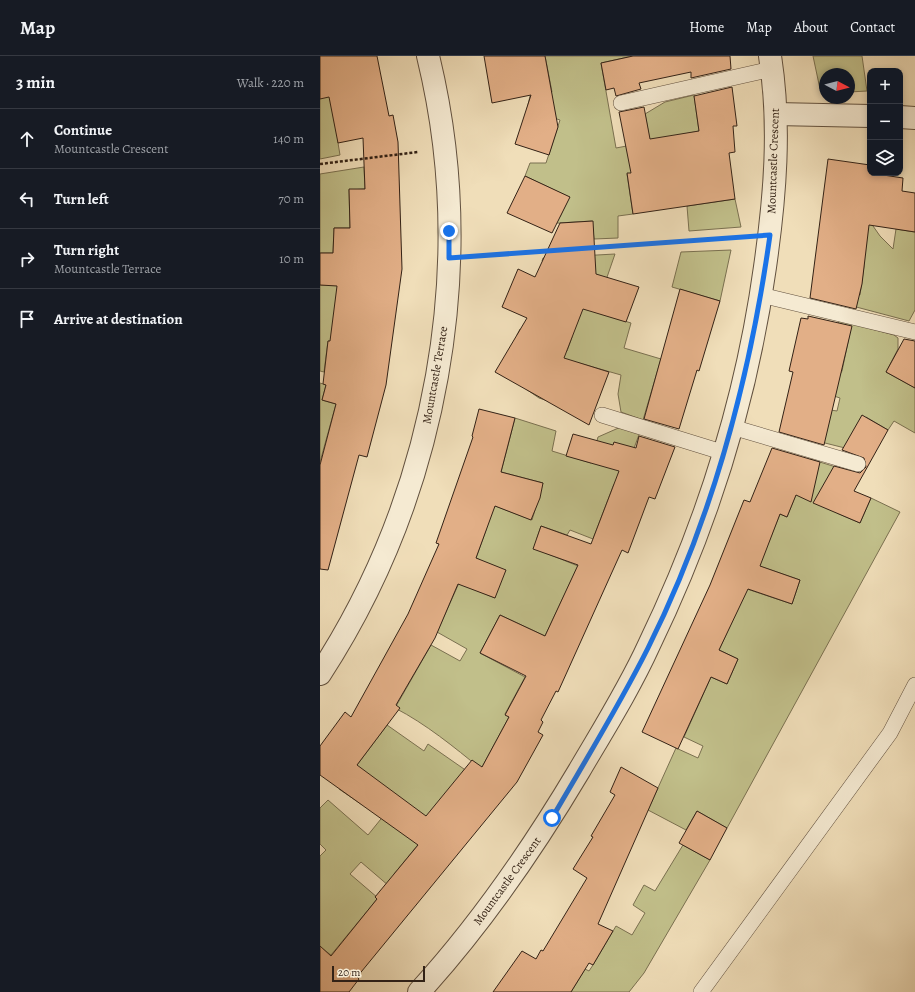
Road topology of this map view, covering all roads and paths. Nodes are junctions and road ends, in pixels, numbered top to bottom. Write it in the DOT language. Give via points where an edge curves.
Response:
graph roads {
  1 [pos="428,56"];
  2 [pos="771,63"];
  3 [pos="621,103"];
  4 [pos="776,114"];
  5 [pos="867,116"];
  6 [pos="444,149"];
  7 [pos="320,164"];
  8 [pos="770,235"];
  9 [pos="449,258"];
  10 [pos="761,295"];
  11 [pos="915,332"];
  12 [pos="602,414"];
  13 [pos="732,427"];
  14 [pos="725,453"];
  15 [pos="858,464"];
  16 [pos="320,674"];
  17 [pos="915,685"];
  18 [pos="419,992"];
  19 [pos="701,992"];
  1 -- 6 [label="street, Mountcastle Terrace"];
  2 -- 3 [label="lane"];
  2 -- 4 [label="street, Mountcastle Crescent"];
  4 -- 5 [label="street"];
  4 -- 8 [label="street, Mountcastle Crescent"];
  6 -- 7 [label="path"];
  6 -- 9 [label="street, Mountcastle Terrace" via="448,187"];
  8 -- 9 [label="path"];
  8 -- 10 [label="street, Mountcastle Crescent"];
  9 -- 16 [label="street, Mountcastle Terrace" via="436,383 413,476 369,588"];
  10 -- 11 [label="lane"];
  10 -- 13 [label="street, Mountcastle Crescent" via="752,346"];
  12 -- 14 [label="lane"];
  13 -- 14 [label="street, Mountcastle Crescent"];
  13 -- 15 [label="lane"];
  14 -- 18 [label="street, Mountcastle Crescent" via="676,588 606,728 522,863 477,923"];
  17 -- 19 [label="lane" via="890,733"];
}
